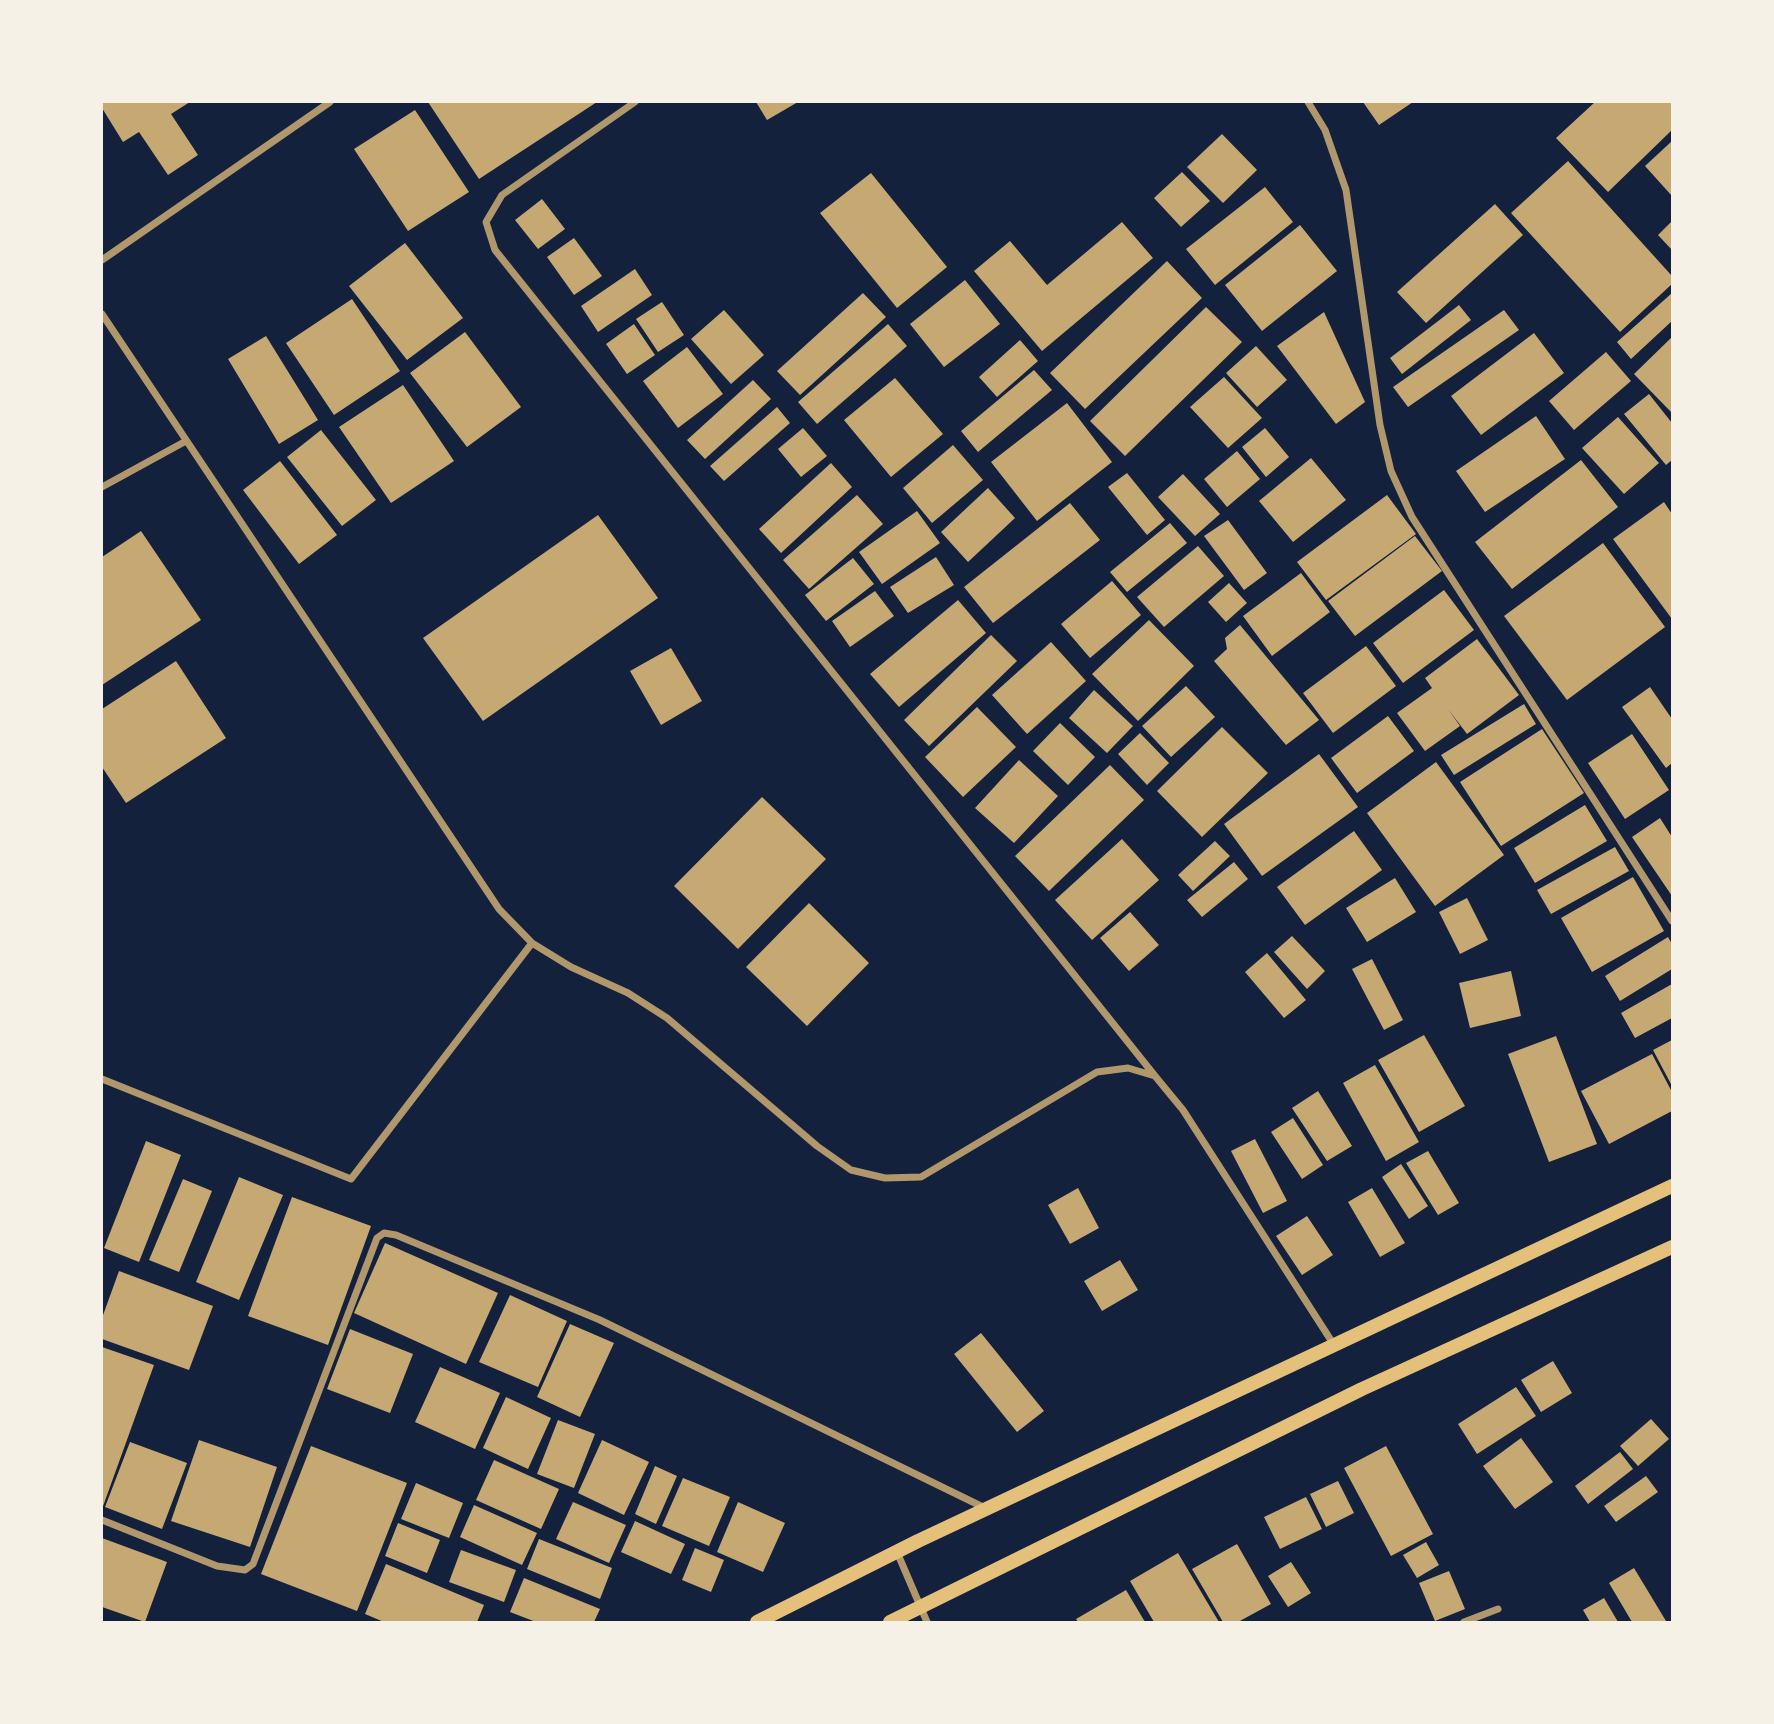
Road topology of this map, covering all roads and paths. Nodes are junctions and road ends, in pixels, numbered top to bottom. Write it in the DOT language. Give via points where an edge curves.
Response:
graph roads {
  1 [pos="330,102"];
  2 [pos="635,102"];
  3 [pos="1308,102"];
  4 [pos="102,260"];
  5 [pos="102,314"];
  6 [pos="186,440"];
  7 [pos="102,487"];
  8 [pos="1672,921"];
  9 [pos="532,943"];
  10 [pos="1155,1076"];
  11 [pos="102,1079"];
  12 [pos="1672,1186"];
  13 [pos="1672,1247"];
  14 [pos="1334,1345"];
  15 [pos="987,1509"];
  16 [pos="102,1520"];
  17 [pos="897,1552"];
  18 [pos="922,1607"];
  19 [pos="1498,1609"];
  20 [pos="757,1622"];
  21 [pos="890,1622"];
  22 [pos="927,1622"];
  23 [pos="1464,1622"];
  1 -- 4 [label="street"];
  2 -- 10 [label="street" via="502,195 486,222 495,250"];
  3 -- 8 [label="street" via="1325,130 1346,190 1380,425 1391,471 1412,517"];
  5 -- 6 [label="street"];
  6 -- 7 [label="street"];
  6 -- 9 [label="street" via="499,909"];
  9 -- 10 [label="street" via="667,1018 817,1146 851,1170 885,1178 921,1177 1097,1072 1128,1068"];
  9 -- 11 [label="street" via="351,1179"];
  10 -- 14 [label="street" via="1183,1110"];
  12 -- 14 [label="main road"];
  13 -- 18 [label="main road" via="1362,1389"];
  14 -- 15 [label="main road"];
  15 -- 16 [label="street" via="600,1320 384,1233 377,1238 254,1564 245,1570 217,1566"];
  15 -- 17 [label="main road"];
  17 -- 18 [label="street"];
  17 -- 20 [label="main road"];
  18 -- 21 [label="main road"];
  18 -- 22 [label="street"];
  19 -- 23 [label="street"];
}
